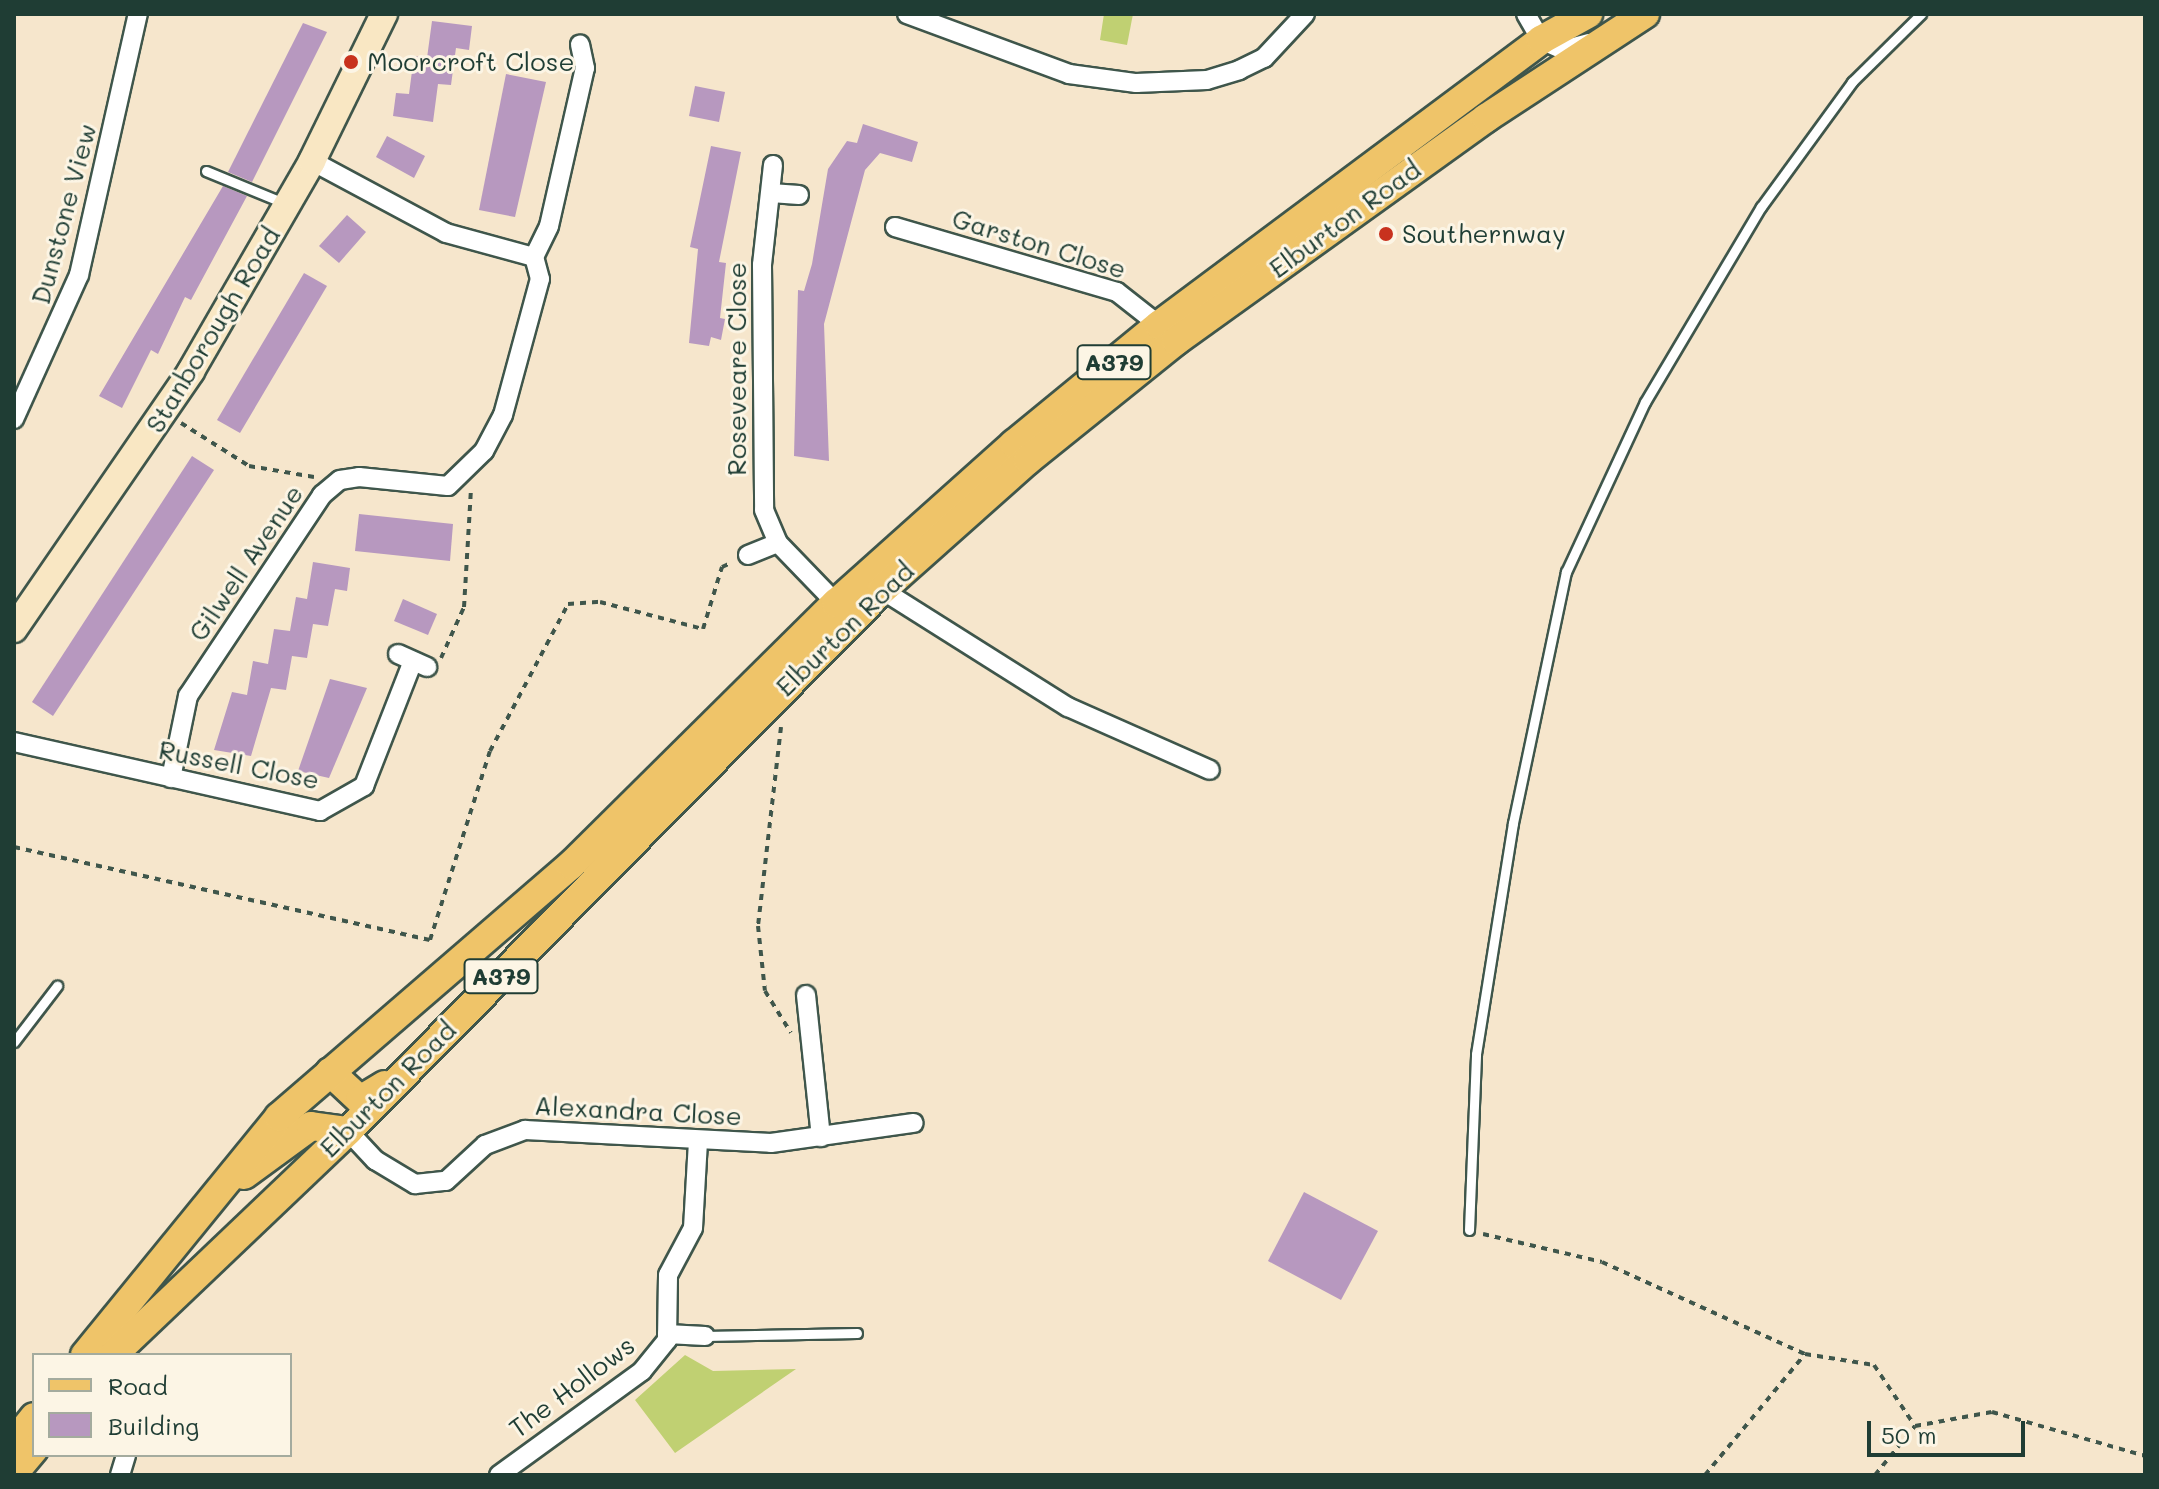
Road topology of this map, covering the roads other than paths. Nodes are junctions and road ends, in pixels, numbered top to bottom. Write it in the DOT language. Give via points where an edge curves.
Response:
graph roads {
  1 [pos="138,14"];
  2 [pos="384,14"];
  3 [pos="907,14"];
  4 [pos="1305,14"];
  5 [pos="1526,14"];
  6 [pos="1588,14"];
  7 [pos="1645,14"];
  8 [pos="1921,14"];
  9 [pos="1607,38"];
  10 [pos="1541,40"];
  11 [pos="580,45"];
  12 [pos="312,161"];
  13 [pos="773,165"];
  14 [pos="206,171"];
  15 [pos="771,193"];
  16 [pos="799,195"];
  17 [pos="287,205"];
  18 [pos="895,227"];
  19 [pos="534,257"];
  20 [pos="1159,325"];
  21 [pos="14,419"];
  22 [pos="778,543"];
  23 [pos="748,555"];
  24 [pos="882,590"];
  25 [pos="836,603"];
  26 [pos="14,629"];
  27 [pos="413,660"];
  28 [pos="14,742"];
  29 [pos="1210,770"];
  30 [pos="171,778"];
  31 [pos="57,986"];
  32 [pos="806,995"];
  33 [pos="14,1042"];
  34 [pos="435,1043"];
  35 [pos="330,1072"];
  36 [pos="914,1123"];
  37 [pos="348,1131"];
  38 [pos="821,1137"];
  39 [pos="698,1141"];
  40 [pos="212,1199"];
  41 [pos="1469,1230"];
  42 [pos="857,1333"];
  43 [pos="667,1334"];
  44 [pos="705,1336"];
  45 [pos="128,1350"];
  46 [pos="87,1353"];
  47 [pos="32,1423"];
  48 [pos="20,1462"];
  49 [pos="499,1475"];
  1 -- 21 [label="street, Dunstone View" via="79,275"];
  2 -- 12 [label="street, Stanborough Road"];
  3 -- 4 [label="street" via="1069,74 1136,83 1207,80 1239,70 1264,58"];
  5 -- 10 [label="street"];
  6 -- 10 [label="main road, Elburton Road / A379"];
  7 -- 9 [label="main road, Elburton Road / A379"];
  8 -- 41 [label="lane" via="1852,82 1761,207 1645,402 1566,572 1513,823 1476,1054"];
  9 -- 10 [label="street" via="1563,50"];
  9 -- 24 [label="main road, Elburton Road / A379" via="1176,341"];
  10 -- 20 [label="main road, Elburton Road / A379"];
  11 -- 19 [label="street" via="585,68 549,226"];
  12 -- 17 [label="street, Stanborough Road"];
  12 -- 19 [label="street" via="446,233"];
  13 -- 15 [label="street, Roseveare Close"];
  14 -- 17 [label="lane"];
  15 -- 16 [label="street"];
  15 -- 22 [label="street, Roseveare Close" via="762,265 762,472 764,510"];
  17 -- 26 [label="street, Stanborough Road" via="164,412"];
  18 -- 20 [label="street, Garston Close" via="1117,292"];
  19 -- 30 [label="street, Gilwell Avenue" via="540,279 503,415 468,474 448,486 359,477 336,483 188,696"];
  20 -- 25 [label="main road, Elburton Road / A379"];
  22 -- 23 [label="street"];
  22 -- 25 [label="street, Roseveare Close"];
  24 -- 29 [label="street" via="1068,707"];
  24 -- 34 [label="main road, Elburton Road / A379"];
  25 -- 35 [label="main road, Elburton Road / A379" via="571,865"];
  27 -- 30 [label="street, Russell Close" via="364,786 344,803 320,811"];
  28 -- 30 [label="street, Russell Close"];
  31 -- 33 [label="lane"];
  32 -- 38 [label="street"];
  34 -- 35 [label="main road, A379" via="371,1098 350,1096"];
  34 -- 37 [label="main road, Elburton Road / A379"];
  35 -- 40 [label="main road, Elburton Road / A379" via="279,1117"];
  36 -- 38 [label="street, Alexandra Close"];
  37 -- 39 [label="street, Alexandra Close" via="375,1160 415,1184 446,1181 485,1145 525,1130"];
  37 -- 40 [label="main road, A379" via="311,1126"];
  37 -- 45 [label="main road, Elburton Road / A379"];
  38 -- 39 [label="street, Alexandra Close"];
  39 -- 43 [label="street, The Hollows" via="697,1208 693,1228 673,1255"];
  40 -- 46 [label="main road, Elburton Road / A379"];
  42 -- 44 [label="lane"];
  43 -- 44 [label="street, The Hollows"];
  43 -- 49 [label="street, The Hollows" via="642,1371"];
  47 -- 48 [label="main road"];
}
